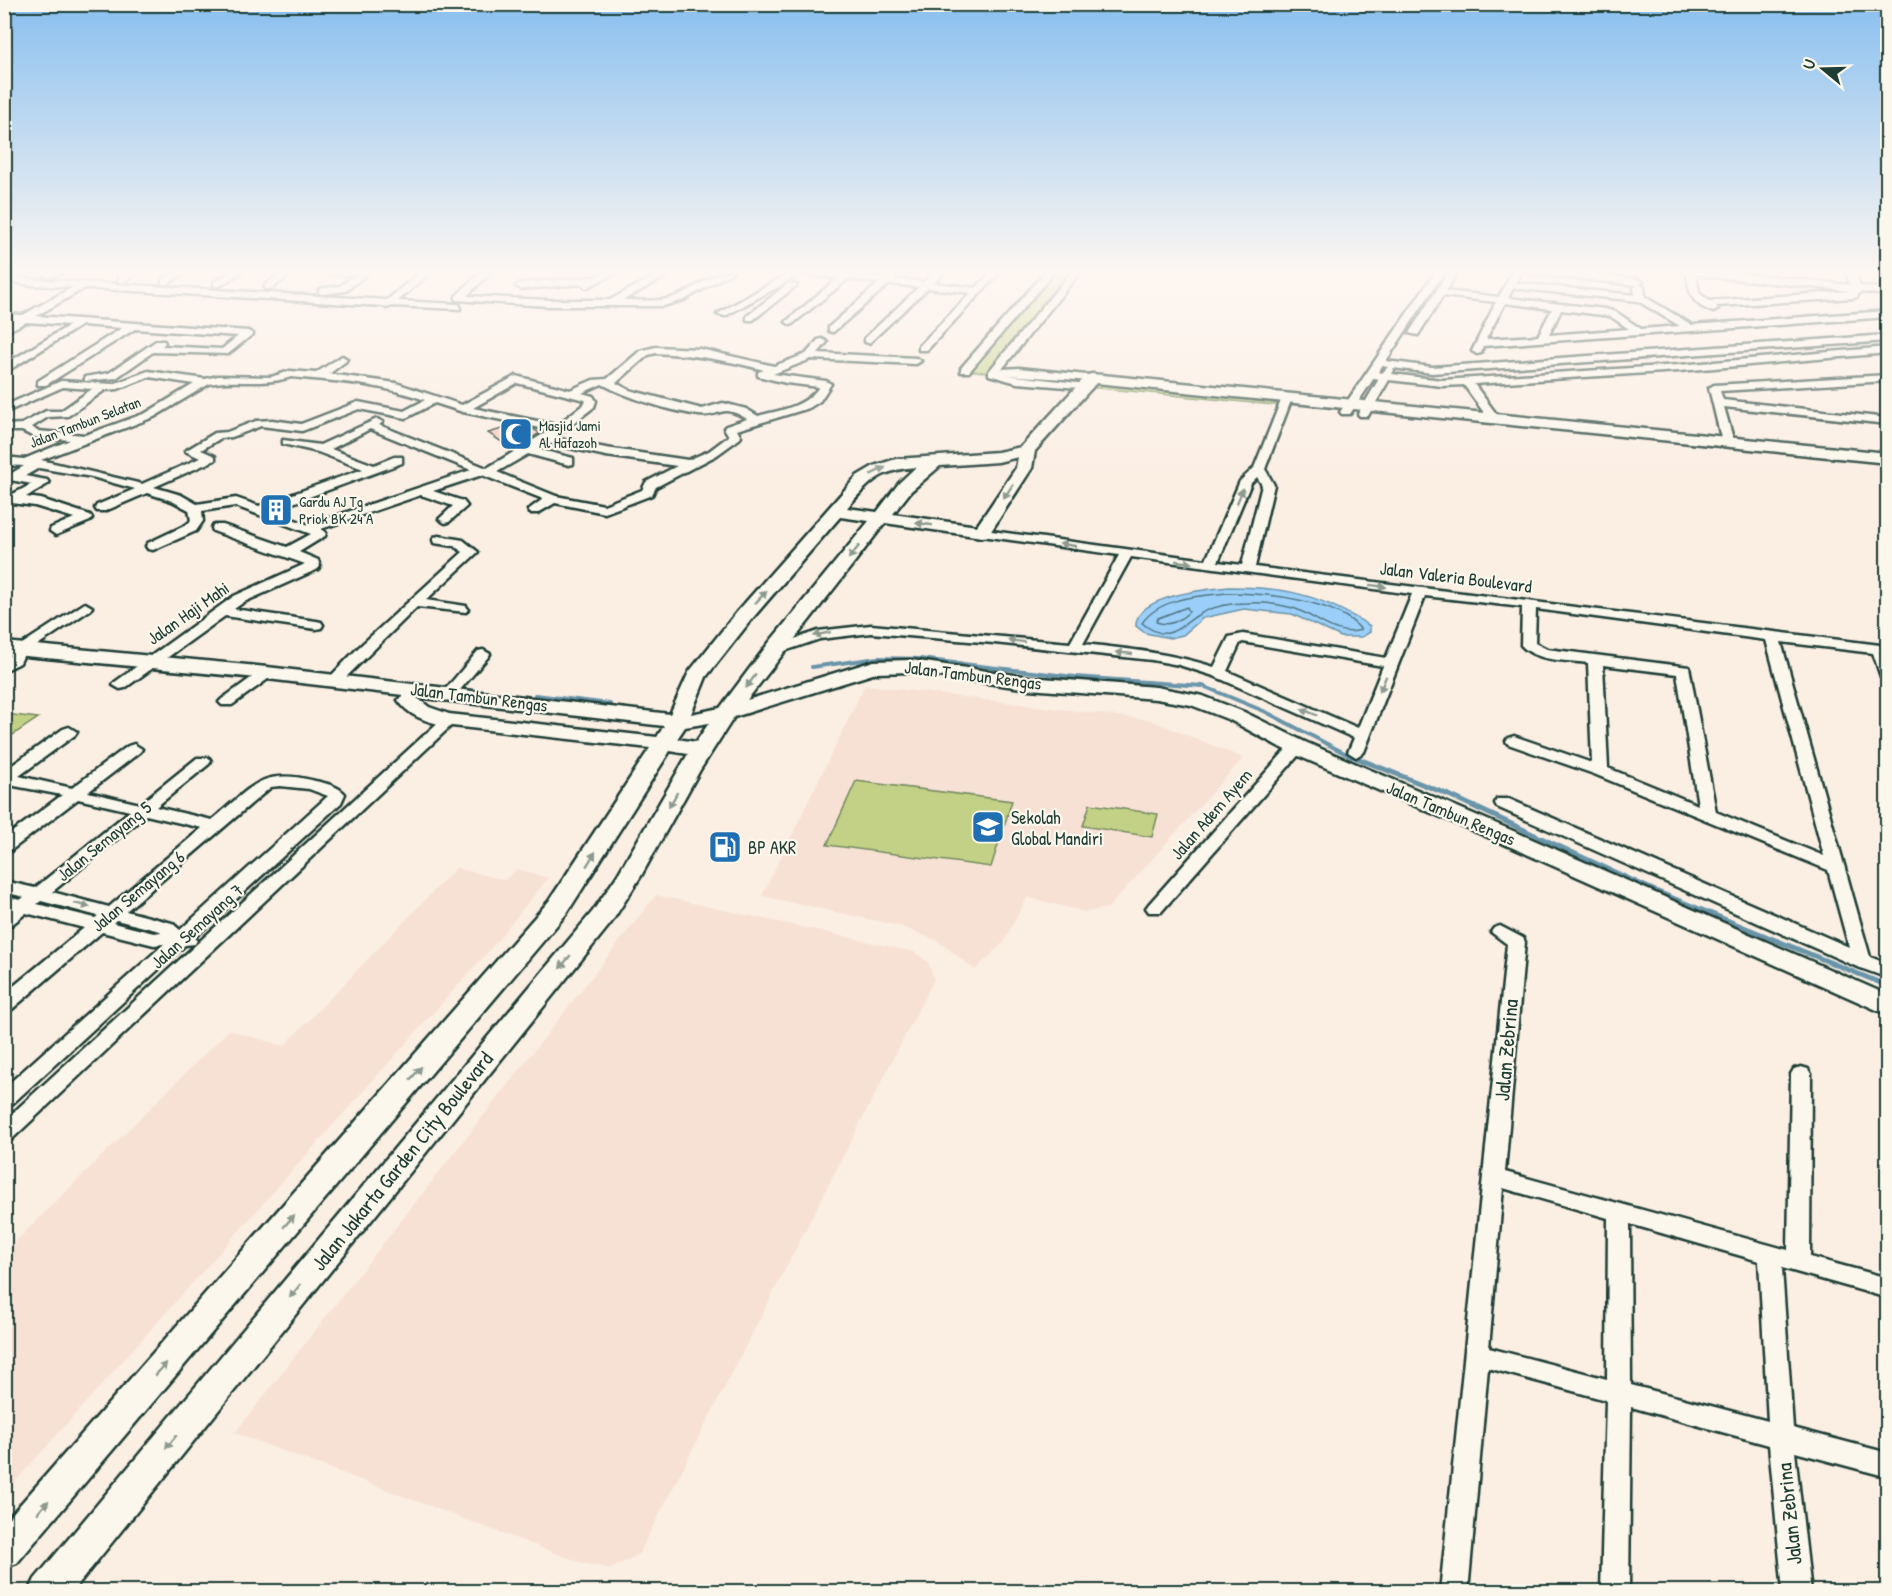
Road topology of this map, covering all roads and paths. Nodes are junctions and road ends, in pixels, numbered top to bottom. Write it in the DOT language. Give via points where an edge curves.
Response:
graph roads {
  1 [pos="43,345"];
  2 [pos="102,345"];
  3 [pos="157,345"];
  4 [pos="233,345"];
  5 [pos="819,345"];
  6 [pos="925,345"];
  7 [pos="986,345"];
  8 [pos="1018,345"];
  9 [pos="1397,345"];
  10 [pos="1479,345"];
  11 [pos="1658,345"];
  12 [pos="1779,345"];
  13 [pos="1772,346"];
  14 [pos="923,348"];
  15 [pos="152,349"];
  16 [pos="1402,350"];
  17 [pos="1887,350"];
  18 [pos="1670,354"];
  19 [pos="810,356"];
  20 [pos="342,359"];
  21 [pos="916,361"];
  22 [pos="1386,364"];
  23 [pos="1483,366"];
  24 [pos="1692,366"];
  25 [pos="521,367"];
  26 [pos="774,369"];
  27 [pos="4,370"];
  28 [pos="996,373"];
  29 [pos="54,376"];
  30 [pos="319,376"];
  31 [pos="1378,376"];
  32 [pos="1887,378"];
  33 [pos="516,379"];
  34 [pos="205,382"];
  35 [pos="1090,382"];
  36 [pos="1467,382"];
  37 [pos="608,383"];
  38 [pos="104,387"];
  39 [pos="1714,388"];
  40 [pos="572,393"];
  41 [pos="434,399"];
  42 [pos="1286,402"];
  43 [pos="4,403"];
  44 [pos="1719,403"];
  45 [pos="1349,408"];
  46 [pos="463,409"];
  47 [pos="4,410"];
  48 [pos="1366,410"];
  49 [pos="397,413"];
  50 [pos="1494,419"];
  51 [pos="756,420"];
  52 [pos="1887,421"];
  53 [pos="369,425"];
  54 [pos="25,427"];
  55 [pos="4,428"];
  56 [pos="556,428"];
  57 [pos="88,439"];
  58 [pos="545,439"];
  59 [pos="287,441"];
  60 [pos="1720,444"];
  61 [pos="321,449"];
  62 [pos="527,450"];
  63 [pos="1027,450"];
  64 [pos="1887,458"];
  65 [pos="398,460"];
  66 [pos="4,461"];
  67 [pos="569,461"];
  68 [pos="32,462"];
  69 [pos="935,462"];
  70 [pos="690,464"];
  71 [pos="1887,467"];
  72 [pos="374,469"];
  73 [pos="1258,469"];
  74 [pos="485,472"];
  75 [pos="144,488"];
  76 [pos="228,491"];
  77 [pos="421,491"];
  78 [pos="553,499"];
  79 [pos="8,500"];
  80 [pos="236,502"];
  81 [pos="195,508"];
  82 [pos="534,510"];
  83 [pos="258,511"];
  84 [pos="836,511"];
  85 [pos="86,518"];
  86 [pos="882,518"];
  87 [pos="445,519"];
  88 [pos="218,528"];
  89 [pos="56,531"];
  90 [pos="314,531"];
  91 [pos="982,532"];
  92 [pos="439,540"];
  93 [pos="153,546"];
  94 [pos="288,552"];
  95 [pos="1126,554"];
  96 [pos="1210,565"];
  97 [pos="1248,570"];
  98 [pos="1420,591"];
  99 [pos="415,603"];
  100 [pos="1529,604"];
  101 [pos="85,607"];
  102 [pos="461,609"];
  103 [pos="221,611"];
  104 [pos="316,625"];
  105 [pos="1772,638"];
  106 [pos="21,647"];
  107 [pos="1074,648"];
  108 [pos="1883,649"];
  109 [pos="773,651"];
  110 [pos="483,654"];
  111 [pos="1681,655"];
  112 [pos="156,659"];
  113 [pos="1595,660"];
  114 [pos="1392,663"];
  115 [pos="4,666"];
  116 [pos="1684,670"];
  117 [pos="267,673"];
  118 [pos="1219,674"];
  119 [pos="1887,677"];
  120 [pos="337,678"];
  121 [pos="120,685"];
  122 [pos="449,694"];
  123 [pos="408,700"];
  124 [pos="226,702"];
  125 [pos="730,712"];
  126 [pos="449,720"];
  127 [pos="678,720"];
  128 [pos="69,732"];
  129 [pos="1362,736"];
  130 [pos="1514,741"];
  131 [pos="664,744"];
  132 [pos="1297,747"];
  133 [pos="134,748"];
  134 [pos="702,749"];
  135 [pos="1356,752"];
  136 [pos="203,761"];
  137 [pos="1600,771"];
  138 [pos="5,778"];
  139 [pos="273,780"];
  140 [pos="75,793"];
  141 [pos="1503,803"];
  142 [pos="143,810"];
  143 [pos="1708,816"];
  144 [pos="214,826"];
  145 [pos="4,847"];
  146 [pos="1836,867"];
  147 [pos="4,886"];
  148 [pos="39,894"];
  149 [pos="4,902"];
  150 [pos="23,907"];
  151 [pos="1155,908"];
  152 [pos="113,913"];
  153 [pos="4,922"];
  154 [pos="98,925"];
  155 [pos="1500,932"];
  156 [pos="180,938"];
  157 [pos="207,946"];
  158 [pos="1863,962"];
  159 [pos="1887,972"];
  160 [pos="4,1005"];
  161 [pos="1887,1006"];
  162 [pos="1801,1074"];
  163 [pos="4,1100"];
  164 [pos="4,1134"];
  165 [pos="1494,1177"];
  166 [pos="1619,1212"];
  167 [pos="1770,1255"];
  168 [pos="1799,1263"];
  169 [pos="1887,1288"];
  170 [pos="1478,1355"];
  171 [pos="1619,1391"];
  172 [pos="1781,1436"];
  173 [pos="1887,1465"];
  174 [pos="4,1551"];
  175 [pos="48,1592"];
  176 [pos="1454,1592"];
  177 [pos="1615,1592"];
  178 [pos="1797,1592"];
  1 -- 27 [label="street"];
  2 -- 29 [label="street"];
  3 -- 15 [label="street"];
  4 -- 15 [label="street" via="224,352"];
  5 -- 19 [label="street"];
  6 -- 14 [label="street"];
  7 -- 28 [label="street" via="965,370"];
  8 -- 28 [label="street"];
  9 -- 22 [label="street"];
  10 -- 23 [label="street" via="1477,356"];
  11 -- 18 [label="street"];
  12 -- 13 [label="street"];
  13 -- 18 [label="street"];
  15 -- 29 [label="street" via="105,379"];
  16 -- 22 [label="street"];
  17 -- 24 [label="street"];
  18 -- 23 [label="street"];
  19 -- 21 [label="street"];
  19 -- 26 [label="street"];
  20 -- 30 [label="street"];
  22 -- 23 [label="street" via="1426,370"];
  22 -- 31 [label="street"];
  24 -- 36 [label="street"];
  24 -- 39 [label="street"];
  25 -- 33 [label="street"];
  26 -- 37 [label="street" via="700,352 656,350 644,353"];
  26 -- 51 [label="street" via="762,374 826,385 811,404"];
  28 -- 35 [label="street" via="1019,371"];
  29 -- 43 [label="street"];
  30 -- 34 [label="street, Jalan Tambun Selatan" via="292,374 272,380"];
  30 -- 41 [label="street, Jalan Tambun Selatan" via="396,386"];
  31 -- 36 [label="street" via="1429,383"];
  31 -- 45 [label="street"];
  31 -- 48 [label="street"];
  32 -- 39 [label="street"];
  33 -- 40 [label="street"];
  33 -- 46 [label="street"];
  34 -- 38 [label="street" via="148,374"];
  34 -- 57 [label="street, Jalan Tambun Selatan" via="158,412"];
  35 -- 42 [label="street"];
  35 -- 63 [label="street"];
  36 -- 50 [label="street"];
  37 -- 40 [label="street" via="597,382"];
  37 -- 51 [label="street" via="625,392 702,412 723,406"];
  38 -- 47 [label="street" via="61,384"];
  38 -- 54 [label="street" via="64,414 48,414"];
  39 -- 44 [label="street"];
  40 -- 56 [label="street" via="590,398 590,404"];
  41 -- 46 [label="street, Jalan Tambun Selatan"];
  41 -- 49 [label="street" via="407,414"];
  42 -- 45 [label="street"];
  42 -- 73 [label="street"];
  44 -- 52 [label="street"];
  44 -- 60 [label="street"];
  45 -- 48 [label="street"];
  46 -- 56 [label="street, Jalan Tambun Selatan"];
  48 -- 50 [label="street"];
  48 -- 60 [label="street"];
  49 -- 53 [label="street"];
  49 -- 75 [label="street" via="358,405 302,428 260,423 219,435 191,451 211,458"];
  50 -- 60 [label="street"];
  51 -- 70 [label="street" via="728,429 735,437"];
  53 -- 61 [label="street"];
  53 -- 74 [label="street"];
  54 -- 55 [label="street"];
  54 -- 57 [label="street" via="34,434"];
  56 -- 58 [label="street"];
  57 -- 68 [label="street, Jalan Tambun Selatan"];
  58 -- 62 [label="street"];
  58 -- 70 [label="street"];
  59 -- 61 [label="street"];
  60 -- 64 [label="street"];
  60 -- 71 [label="street"];
  61 -- 72 [label="street"];
  62 -- 67 [label="street"];
  62 -- 74 [label="street"];
  63 -- 69 [label="street" via="998,457"];
  63 -- 91 [label="street, one-way" via="1024,468"];
  65 -- 72 [label="street"];
  66 -- 68 [label="street, Jalan Tambun Selatan"];
  68 -- 75 [label="street, Jalan Tambun Selatan" via="106,475"];
  68 -- 79 [label="street" via="14,477 43,483"];
  84 -- 69 [label="street, one-way" via="863,480 880,469"];
  69 -- 86 [label="street, Jalan Jakarta Garden City Boulevard" via="915,476"];
  70 -- 78 [label="street" via="650,485 648,492 605,510"];
  72 -- 83 [label="street"];
  96 -- 73 [label="street, one-way" via="1246,481"];
  73 -- 97 [label="street" via="1268,485"];
  74 -- 77 [label="street"];
  74 -- 78 [label="street"];
  75 -- 81 [label="street, Jalan Tambun Selatan" via="183,499"];
  75 -- 85 [label="street"];
  76 -- 80 [label="street" via="240,496"];
  77 -- 87 [label="street" via="461,506"];
  77 -- 90 [label="street"];
  78 -- 82 [label="street"];
  79 -- 85 [label="street" via="54,506"];
  80 -- 81 [label="street"];
  80 -- 83 [label="street"];
  81 -- 93 [label="street" via="197,521 191,528"];
  83 -- 90 [label="street"];
  84 -- 86 [label="street"];
  127 -- 84 [label="street, one-way" via="696,676 710,656"];
  85 -- 89 [label="street"];
  91 -- 86 [label="street, one-way"];
  86 -- 109 [label="street, Jalan Jakarta Garden City Boulevard, one-way"];
  88 -- 94 [label="street"];
  90 -- 94 [label="street" via="308,542"];
  95 -- 91 [label="street, Jalan Valeria Boulevard, one-way"];
  92 -- 99 [label="street" via="458,543 471,552"];
  94 -- 103 [label="street, Jalan Haji Mahi" via="314,566"];
  95 -- 96 [label="street, Jalan Valeria Boulevard, one-way"];
  95 -- 107 [label="street"];
  96 -- 97 [label="street, Jalan Valeria Boulevard"];
  97 -- 98 [label="street, Jalan Valeria Boulevard, one-way"];
  98 -- 100 [label="street, Jalan Valeria Boulevard"];
  98 -- 114 [label="street"];
  99 -- 102 [label="street"];
  99 -- 120 [label="street"];
  100 -- 105 [label="street, Jalan Valeria Boulevard"];
  100 -- 113 [label="street" via="1528,645 1543,653"];
  101 -- 106 [label="street"];
  103 -- 104 [label="street"];
  103 -- 112 [label="street, Jalan Haji Mahi"];
  105 -- 108 [label="street, Jalan Valeria Boulevard"];
  105 -- 146 [label="street"];
  106 -- 112 [label="street, Jalan Tambun Rengas"];
  106 -- 115 [label="street" via="15,660"];
  107 -- 109 [label="street, one-way" via="871,629 818,635"];
  118 -- 107 [label="street, one-way" via="1181,661"];
  108 -- 119 [label="street"];
  109 -- 125 [label="street, Jalan Jakarta Garden City Boulevard, one-way"];
  110 -- 122 [label="street"];
  111 -- 116 [label="street"];
  112 -- 117 [label="street, Jalan Tambun Rengas"];
  112 -- 121 [label="street, Jalan Haji Mahi"];
  113 -- 116 [label="street"];
  113 -- 137 [label="street"];
  114 -- 118 [label="street" via="1243,638 1234,640"];
  114 -- 129 [label="street, one-way"];
  116 -- 143 [label="street"];
  117 -- 120 [label="street, Jalan Tambun Rengas"];
  117 -- 124 [label="street"];
  129 -- 118 [label="street, one-way"];
  120 -- 122 [label="street, Jalan Tambun Rengas"];
  122 -- 127 [label="street, Jalan Tambun Rengas"];
  123 -- 126 [label="street, Jalan Tambun Rengas" via="418,710"];
  125 -- 127 [label="street, Jalan Tambun Rengas"];
  125 -- 132 [label="street, Jalan Tambun Rengas" via="874,667 911,666 1058,686 1180,696 1237,716"];
  125 -- 134 [label="street, Jalan Jakarta Garden City Boulevard"];
  126 -- 131 [label="street, Jalan Tambun Rengas"];
  126 -- 157 [label="street"];
  127 -- 131 [label="street"];
  128 -- 138 [label="street"];
  129 -- 135 [label="street"];
  130 -- 137 [label="street"];
  131 -- 134 [label="street, Jalan Tambun Rengas"];
  174 -- 131 [label="street, one-way" via="558,907"];
  132 -- 151 [label="street, Jalan Adem Ayem"];
  132 -- 161 [label="street, Jalan Tambun Rengas"];
  133 -- 140 [label="street"];
  134 -- 175 [label="street, Jalan Jakarta Garden City Boulevard, one-way" via="628,881 602,917"];
  136 -- 142 [label="street, Jalan Semayang 5"];
  137 -- 143 [label="street"];
  138 -- 140 [label="street"];
  139 -- 144 [label="street, Jalan Semayang 6"];
  139 -- 156 [label="street, Jalan Semayang 7" via="337,794 335,800"];
  140 -- 142 [label="street"];
  140 -- 145 [label="street"];
  141 -- 158 [label="street"];
  142 -- 144 [label="street"];
  142 -- 148 [label="street, Jalan Semayang 5"];
  143 -- 146 [label="street"];
  144 -- 152 [label="street, Jalan Semayang 6"];
  146 -- 158 [label="street"];
  147 -- 148 [label="street"];
  148 -- 150 [label="street, Jalan Semayang 5"];
  148 -- 152 [label="street, one-way"];
  149 -- 150 [label="street"];
  150 -- 153 [label="street, Jalan Semayang 5"];
  150 -- 154 [label="street"];
  152 -- 154 [label="street, Jalan Semayang 6"];
  152 -- 156 [label="street" via="166,927"];
  154 -- 156 [label="street" via="154,939"];
  154 -- 160 [label="street, Jalan Semayang 6"];
  155 -- 165 [label="street, Jalan Zebrina" via="1516,942"];
  156 -- 157 [label="street"];
  156 -- 163 [label="street, Jalan Semayang 7"];
  157 -- 164 [label="street"];
  158 -- 159 [label="street"];
  162 -- 168 [label="street"];
  165 -- 166 [label="street"];
  165 -- 170 [label="street, Jalan Zebrina"];
  166 -- 167 [label="street"];
  166 -- 171 [label="street"];
  167 -- 168 [label="street"];
  167 -- 172 [label="street, Jalan Zebrina"];
  168 -- 169 [label="street"];
  170 -- 171 [label="street, Jalan Zebrina"];
  170 -- 176 [label="street, Jalan Zebrina"];
  171 -- 172 [label="street, Jalan Zebrina"];
  171 -- 177 [label="street"];
  172 -- 173 [label="street, Jalan Zebrina"];
  172 -- 178 [label="street, Jalan Zebrina"];
}
